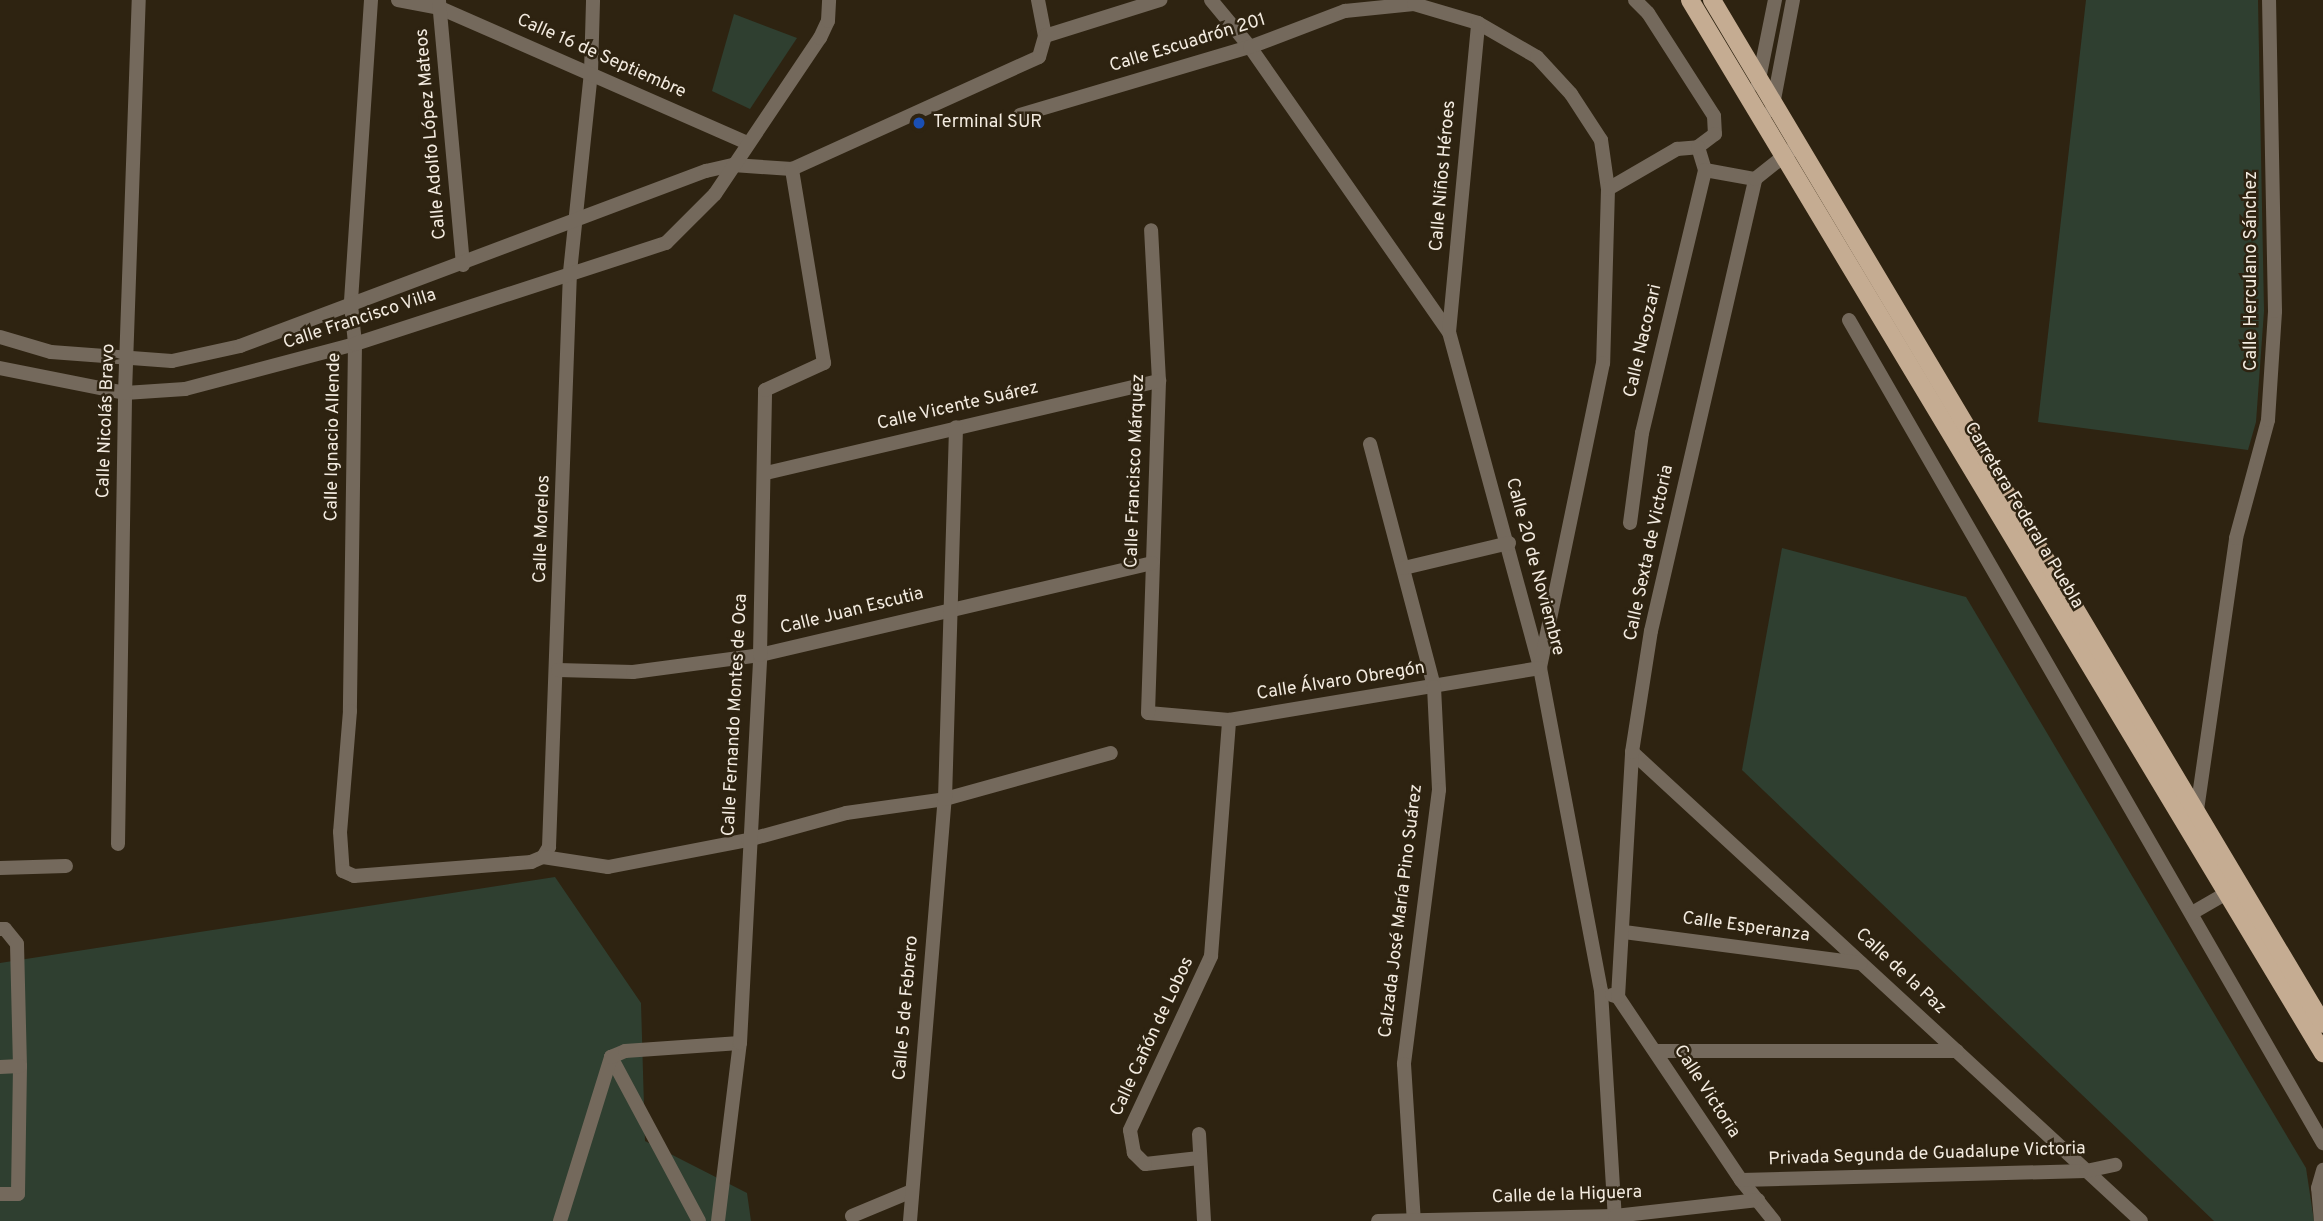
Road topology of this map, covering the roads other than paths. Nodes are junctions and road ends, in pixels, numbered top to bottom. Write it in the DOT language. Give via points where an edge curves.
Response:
graph roads {
  1 [pos="139,0"];
  2 [pos="371,0"];
  3 [pos="397,0"];
  4 [pos="593,0"];
  5 [pos="829,0"];
  6 [pos="1038,0"];
  7 [pos="1160,0"];
  8 [pos="1211,0"];
  9 [pos="1635,0"];
  10 [pos="1690,0"];
  11 [pos="1712,0"];
  12 [pos="1775,0"];
  13 [pos="1793,0"];
  14 [pos="2269,0"];
  15 [pos="439,4"];
  16 [pos="1478,23"];
  17 [pos="1045,36"];
  18 [pos="1250,47"];
  19 [pos="1742,49"];
  20 [pos="1727,62"];
  21 [pos="590,73"];
  22 [pos="1760,79"];
  23 [pos="1751,102"];
  24 [pos="1774,102"];
  25 [pos="1020,115"];
  26 [pos="1765,127"];
  27 [pos="748,143"];
  28 [pos="1799,144"];
  29 [pos="1698,147"];
  30 [pos="1783,158"];
  31 [pos="733,165"];
  32 [pos="792,169"];
  33 [pos="1705,170"];
  34 [pos="1755,180"];
  35 [pos="1608,189"];
  36 [pos="574,223"];
  37 [pos="1151,230"];
  38 [pos="463,265"];
  39 [pos="570,272"];
  40 [pos="351,306"];
  41 [pos="1849,320"];
  42 [pos="1449,332"];
  43 [pos="0,337"];
  44 [pos="355,344"];
  45 [pos="128,359"];
  46 [pos="0,368"];
  47 [pos="1159,381"];
  48 [pos="125,393"];
  49 [pos="956,427"];
  50 [pos="1370,444"];
  51 [pos="766,473"];
  52 [pos="1630,523"];
  53 [pos="1509,543"];
  54 [pos="1152,563"];
  55 [pos="1404,568"];
  56 [pos="952,607"];
  57 [pos="760,654"];
  58 [pos="1540,668"];
  59 [pos="558,670"];
  60 [pos="1434,687"];
  61 [pos="1148,713"];
  62 [pos="1229,720"];
  63 [pos="1632,752"];
  64 [pos="1111,754"];
  65 [pos="945,799"];
  66 [pos="2197,810"];
  67 [pos="2183,822"];
  68 [pos="748,840"];
  69 [pos="118,844"];
  70 [pos="543,857"];
  71 [pos="66,866"];
  72 [pos="0,868"];
  73 [pos="2225,892"];
  74 [pos="2192,913"];
  75 [pos="0,929"];
  76 [pos="1625,932"];
  77 [pos="1861,963"];
  78 [pos="1601,991"];
  79 [pos="1618,998"];
  80 [pos="2323,1024"];
  81 [pos="740,1042"];
  82 [pos="1656,1051"];
  83 [pos="1957,1051"];
  84 [pos="2323,1053"];
  85 [pos="611,1057"];
  86 [pos="20,1066"];
  87 [pos="0,1067"];
  88 [pos="1199,1134"];
  89 [pos="2323,1143"];
  90 [pos="1199,1158"];
  91 [pos="2115,1165"];
  92 [pos="2323,1170"];
  93 [pos="2086,1171"];
  94 [pos="1741,1180"];
  95 [pos="912,1191"];
  96 [pos="0,1194"];
  97 [pos="1758,1200"];
  98 [pos="852,1216"];
  99 [pos="1615,1218"];
  100 [pos="1414,1220"];
  101 [pos="560,1221"];
  102 [pos="699,1221"];
  103 [pos="718,1221"];
  104 [pos="910,1221"];
  105 [pos="1204,1221"];
  106 [pos="1378,1221"];
  107 [pos="1774,1221"];
  108 [pos="2141,1221"];
  109 [pos="2321,1221"];
  1 -- 45 [label="street, Calle Nicolás Bravo"];
  2 -- 40 [label="street, Calle Ignacio Allende"];
  3 -- 15 [label="street, Calle 16 de Septiembre"];
  4 -- 21 [label="street, Calle Morelos"];
  5 -- 27 [label="street, Calle Francisco Villa" via="828,21 820,38"];
  6 -- 17 [label="street"];
  7 -- 17 [label="street"];
  8 -- 18 [label="street, Calle 20 de Noviembre"];
  9 -- 29 [label="street" via="1714,116 1715,134"];
  10 -- 20 [label="main road, Carretera Federal a Puebla"];
  11 -- 19 [label="main road, Carretera Federal a Puebla"];
  12 -- 22 [label="street"];
  13 -- 24 [label="street"];
  14 -- 66 [label="street, Calle Herculano Sánchez" via="2275,312 2268,420 2236,538"];
  15 -- 21 [label="street, Calle 16 de Septiembre"];
  15 -- 38 [label="street, Calle Adolfo López Mateos"];
  16 -- 18 [label="street, Calle Escuadrón 201" via="1414,4 1345,11"];
  16 -- 35 [label="street, Calle Escuadrón 201" via="1537,57 1571,94 1601,140"];
  16 -- 42 [label="street, Calle Niños Héroes"];
  17 -- 32 [label="street" via="1039,57"];
  18 -- 25 [label="street, Calle Escuadrón 201"];
  18 -- 42 [label="street, Calle 20 de Noviembre"];
  19 -- 20 [label="main road"];
  19 -- 22 [label="main road, Carretera Federal a Puebla"];
  20 -- 23 [label="main road, Carretera Federal a Puebla"];
  21 -- 27 [label="street, Calle 16 de Septiembre"];
  21 -- 36 [label="street, Calle Morelos"];
  22 -- 23 [label="street"];
  22 -- 24 [label="main road, Carretera Federal a Puebla"];
  23 -- 26 [label="main road, Carretera Federal a Puebla"];
  24 -- 26 [label="street"];
  24 -- 28 [label="main road, Carretera Federal a Puebla"];
  26 -- 30 [label="main road, Carretera Federal a Puebla"];
  27 -- 31 [label="street, Calle Francisco Villa"];
  28 -- 30 [label="street"];
  28 -- 66 [label="main road, Carretera Federal a Puebla"];
  29 -- 33 [label="street"];
  29 -- 35 [label="street" via="1677,149"];
  30 -- 34 [label="street"];
  30 -- 67 [label="main road, Carretera Federal a Puebla"];
  31 -- 32 [label="street"];
  31 -- 36 [label="street, Calle Francisco Villa"];
  31 -- 39 [label="street, Calle Francisco Villa" via="715,194 666,243"];
  32 -- 51 [label="street, Calle Fernando Montes de Oca" via="824,363 765,390"];
  33 -- 34 [label="street"];
  33 -- 52 [label="street, Calle Nacozari" via="1642,433"];
  34 -- 63 [label="street, Calle Sexta de Victoria" via="1651,631"];
  35 -- 58 [label="street, Calle Escuadrón 201" via="1603,363"];
  36 -- 38 [label="street, Calle Francisco Villa"];
  36 -- 39 [label="street, Calle Morelos"];
  37 -- 47 [label="street, Calle Francisco Márquez"];
  38 -- 40 [label="street, Calle Francisco Villa"];
  39 -- 44 [label="street, Calle Francisco Villa"];
  39 -- 59 [label="street, Calle Morelos"];
  40 -- 44 [label="street, Calle Ignacio Allende"];
  40 -- 45 [label="street, Calle Francisco Villa" via="240,346 172,361"];
  41 -- 74 [label="street"];
  42 -- 53 [label="street, Calle 20 de Noviembre"];
  43 -- 45 [label="street, Calle Francisco Villa" via="51,352"];
  44 -- 48 [label="street, Calle Francisco Villa" via="185,389"];
  44 -- 70 [label="street, Calle Ignacio Allende" via="350,711 340,832 345,874 531,862"];
  45 -- 48 [label="street, Calle Nicolás Bravo"];
  46 -- 48 [label="street, Calle Francisco Villa"];
  47 -- 49 [label="street, Calle Vicente Suárez"];
  47 -- 54 [label="street, Calle Francisco Márquez"];
  48 -- 69 [label="street, Calle Nicolás Bravo"];
  49 -- 51 [label="street, Calle Vicente Suárez"];
  49 -- 56 [label="street"];
  50 -- 55 [label="street, Calzada José María Pino Suárez"];
  51 -- 57 [label="street, Calle Fernando Montes de Oca"];
  53 -- 55 [label="street"];
  53 -- 58 [label="street, Calle 20 de Noviembre"];
  54 -- 56 [label="street, Calle Juan Escutia"];
  54 -- 61 [label="street, Calle Francisco Márquez"];
  55 -- 60 [label="street, Calzada José María Pino Suárez"];
  56 -- 57 [label="street, Calle Juan Escutia"];
  56 -- 65 [label="street"];
  57 -- 59 [label="street, Calle Juan Escutia" via="633,672"];
  57 -- 68 [label="street, Calle Fernando Montes de Oca"];
  58 -- 60 [label="street, Calle Álvaro Obregón"];
  58 -- 78 [label="street, Calle 20 de Noviembre"];
  59 -- 70 [label="street, Calle Morelos" via="551,700 548,847"];
  60 -- 62 [label="street, Calle Álvaro Obregón"];
  60 -- 100 [label="street, Calzada José María Pino Suárez" via="1439,790 1404,1064"];
  61 -- 62 [label="street, Calle Álvaro Obregón"];
  62 -- 90 [label="street, Calle Cañón de Lobos" via="1211,956 1130,1130 1134,1153 1145,1164"];
  63 -- 76 [label="street, Calle Sexta de Victoria"];
  63 -- 77 [label="street, Calle de la Paz"];
  64 -- 65 [label="street"];
  65 -- 68 [label="street" via="846,813"];
  65 -- 95 [label="street, Calle 5 de Febrero"];
  66 -- 67 [label="street"];
  66 -- 80 [label="main road, Carretera Federal a Puebla"];
  67 -- 73 [label="main road, Carretera Federal a Puebla"];
  68 -- 70 [label="street" via="608,867"];
  68 -- 81 [label="street, Calle Fernando Montes de Oca"];
  71 -- 72 [label="street"];
  73 -- 74 [label="street"];
  73 -- 84 [label="main road, Carretera Federal a Puebla"];
  74 -- 89 [label="street"];
  75 -- 86 [label="street" via="17,944"];
  76 -- 77 [label="street, Calle Esperanza"];
  76 -- 79 [label="street, Calle Sexta de Victoria"];
  77 -- 83 [label="street, Calle de la Paz"];
  78 -- 79 [label="street"];
  78 -- 99 [label="street, Calle 20 de Noviembre"];
  79 -- 82 [label="street, Calle Victoria"];
  81 -- 85 [label="street" via="625,1051"];
  81 -- 103 [label="street, Calle Fernando Montes de Oca"];
  82 -- 83 [label="street"];
  82 -- 94 [label="street, Calle Victoria"];
  83 -- 93 [label="street, Calle de la Paz"];
  85 -- 101 [label="street"];
  85 -- 102 [label="street"];
  86 -- 87 [label="street"];
  86 -- 96 [label="street" via="18,1194"];
  88 -- 90 [label="street"];
  90 -- 105 [label="street"];
  91 -- 93 [label="street, Privada Segunda de Guadalupe Victoria"];
  92 -- 109 [label="street" via="2318,1188"];
  93 -- 94 [label="street, Privada Segunda de Guadalupe Victoria"];
  93 -- 108 [label="street, Calle de la Paz"];
  94 -- 97 [label="street, Calle Victoria"];
  95 -- 98 [label="street"];
  95 -- 104 [label="street, Calle 5 de Febrero"];
  97 -- 99 [label="street, Calle de la Higuera"];
  97 -- 107 [label="street, Calle Victoria"];
  99 -- 100 [label="street, Calle de la Higuera"];
  100 -- 106 [label="street, Calle de la Higuera"];
}
